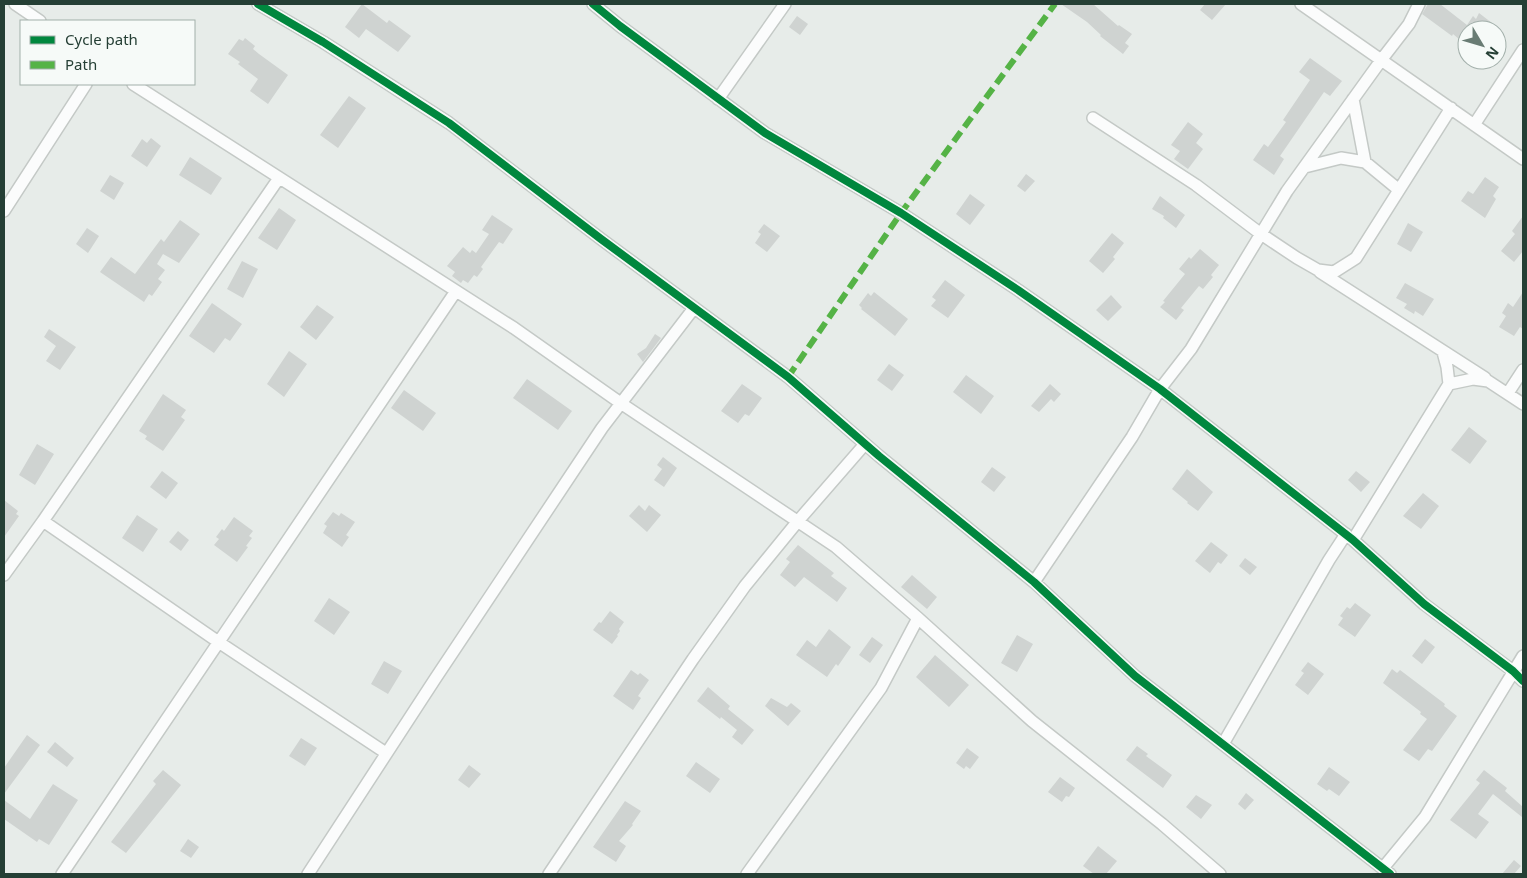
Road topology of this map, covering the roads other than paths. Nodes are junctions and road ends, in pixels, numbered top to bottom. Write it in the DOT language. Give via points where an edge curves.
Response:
graph roads {
  1 [pos="15,4"];
  2 [pos="258,4"];
  3 [pos="592,4"];
  4 [pos="786,4"];
  5 [pos="1300,4"];
  6 [pos="1419,4"];
  7 [pos="39,20"];
  8 [pos="1523,50"];
  9 [pos="1382,59"];
  10 [pos="85,85"];
  11 [pos="134,85"];
  12 [pos="718,99"];
  13 [pos="1353,99"];
  14 [pos="1451,108"];
  15 [pos="1093,118"];
  16 [pos="1474,125"];
  17 [pos="1523,159"];
  18 [pos="1365,162"];
  19 [pos="1305,167"];
  20 [pos="279,178"];
  21 [pos="1399,190"];
  22 [pos="4,211"];
  23 [pos="1261,234"];
  24 [pos="1318,270"];
  25 [pos="456,291"];
  26 [pos="694,308"];
  27 [pos="1443,352"];
  28 [pos="1523,370"];
  29 [pos="1488,381"];
  30 [pos="1448,384"];
  31 [pos="1160,388"];
  32 [pos="1508,394"];
  33 [pos="622,404"];
  34 [pos="1523,404"];
  35 [pos="865,444"];
  36 [pos="43,521"];
  37 [pos="798,521"];
  38 [pos="1349,537"];
  39 [pos="4,576"];
  40 [pos="1034,582"];
  41 [pos="918,618"];
  42 [pos="220,643"];
  43 [pos="1523,656"];
  44 [pos="1513,671"];
  45 [pos="1523,681"];
  46 [pos="1223,744"];
  47 [pos="386,753"];
  48 [pos="1382,871"];
  49 [pos="62,874"];
  50 [pos="308,874"];
  51 [pos="549,874"];
  52 [pos="747,874"];
  53 [pos="1220,874"];
  1 -- 7 [label="street"];
  2 -- 26 [label="street" via="449,123"];
  3 -- 12 [label="street"];
  4 -- 12 [label="street"];
  5 -- 9 [label="street"];
  6 -- 9 [label="street" via="1409,24"];
  8 -- 16 [label="street"];
  9 -- 13 [label="street"];
  9 -- 14 [label="street"];
  10 -- 22 [label="street"];
  11 -- 20 [label="street"];
  12 -- 31 [label="street" via="765,133 901,213 1010,284"];
  13 -- 18 [label="street"];
  13 -- 19 [label="street"];
  14 -- 16 [label="street"];
  14 -- 21 [label="street"];
  15 -- 23 [label="street" via="1196,186"];
  16 -- 17 [label="street"];
  18 -- 19 [label="street" via="1341,158"];
  18 -- 21 [label="street"];
  19 -- 23 [label="street"];
  20 -- 25 [label="street"];
  20 -- 36 [label="street"];
  21 -- 24 [label="street" via="1356,258 1334,272"];
  23 -- 24 [label="street"];
  23 -- 31 [label="street" via="1191,349"];
  24 -- 27 [label="street"];
  25 -- 33 [label="street"];
  25 -- 42 [label="street"];
  26 -- 33 [label="street"];
  26 -- 35 [label="street" via="788,377"];
  27 -- 29 [label="street"];
  27 -- 30 [label="street" via="1448,367"];
  28 -- 32 [label="street"];
  29 -- 30 [label="street" via="1473,379"];
  29 -- 32 [label="street"];
  30 -- 38 [label="street"];
  31 -- 38 [label="street"];
  31 -- 40 [label="street" via="1132,437"];
  32 -- 34 [label="street"];
  33 -- 37 [label="street"];
  33 -- 47 [label="street" via="602,428"];
  35 -- 37 [label="street"];
  35 -- 40 [label="street"];
  36 -- 39 [label="street"];
  36 -- 42 [label="street"];
  37 -- 41 [label="street" via="836,547"];
  37 -- 51 [label="street" via="745,586 693,659"];
  38 -- 44 [label="street" via="1424,604"];
  38 -- 46 [label="street" via="1329,560"];
  40 -- 46 [label="street" via="1134,676"];
  41 -- 52 [label="street" via="881,688"];
  41 -- 53 [label="street" via="1032,721"];
  42 -- 47 [label="street"];
  42 -- 49 [label="street"];
  43 -- 44 [label="street"];
  44 -- 45 [label="street"];
  44 -- 48 [label="street" via="1425,818"];
  46 -- 48 [label="street"];
  47 -- 50 [label="street"];
}
